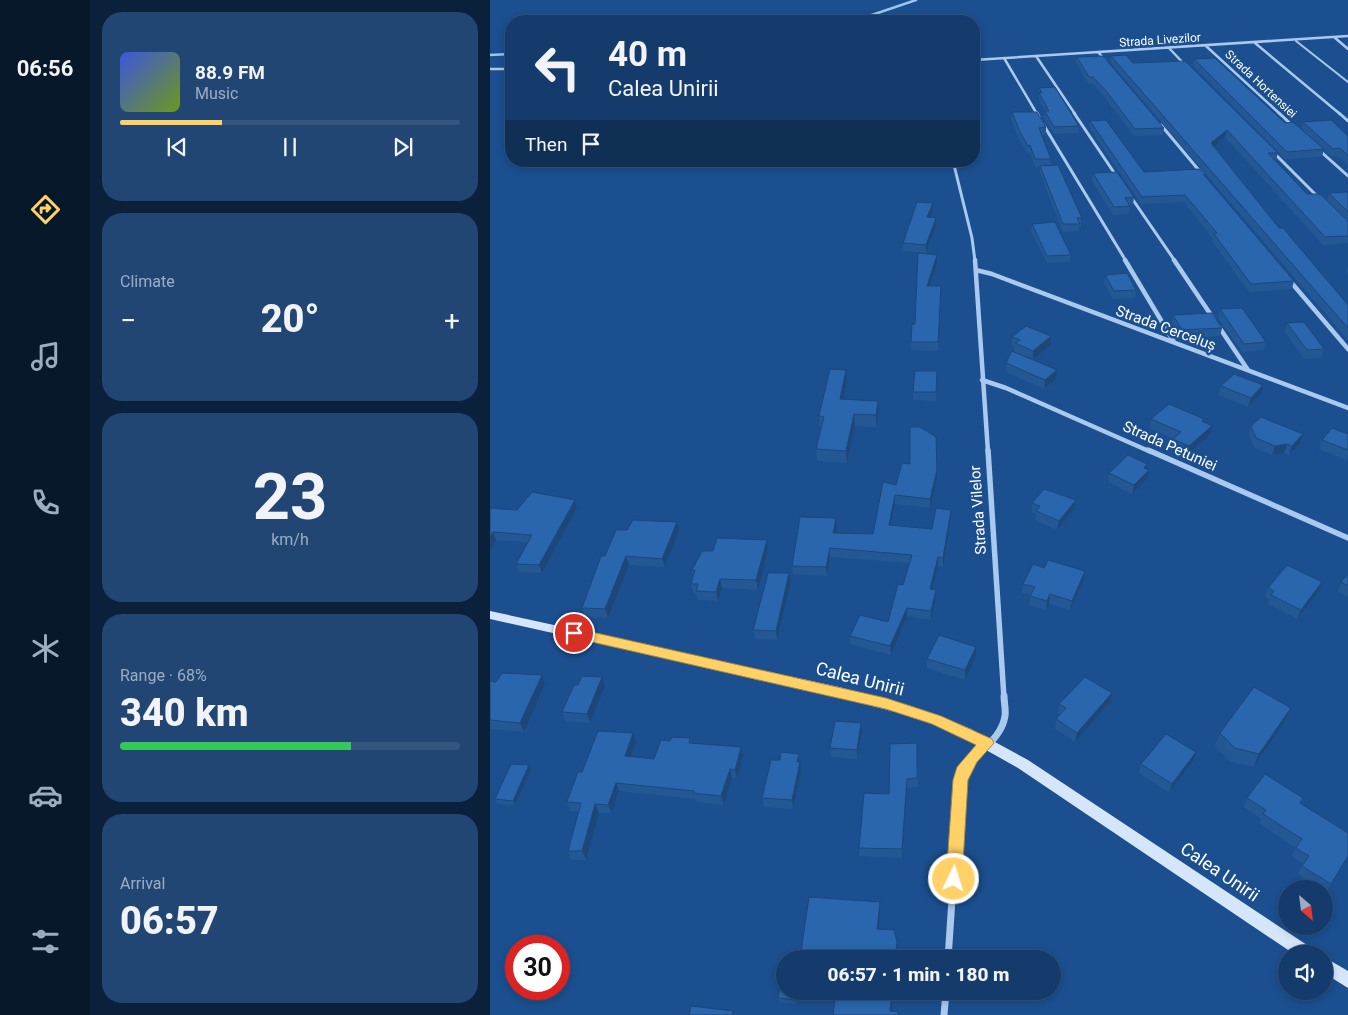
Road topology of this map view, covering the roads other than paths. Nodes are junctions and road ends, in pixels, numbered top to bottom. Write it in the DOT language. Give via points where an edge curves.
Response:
graph roads {
  1 [pos="1348,36"];
  2 [pos="1334,37"];
  3 [pos="1296,41"];
  4 [pos="1255,43"];
  5 [pos="1206,46"];
  6 [pos="1169,48"];
  7 [pos="1348,49"];
  8 [pos="1098,52"];
  9 [pos="1036,56"];
  10 [pos="1004,58"];
  11 [pos="980,60"];
  12 [pos="1111,67"];
  13 [pos="490,69"];
  14 [pos="505,69"];
  15 [pos="1192,72"];
  16 [pos="1348,82"];
  17 [pos="1157,121"];
  18 [pos="1348,121"];
  19 [pos="1298,130"];
  20 [pos="1312,144"];
  21 [pos="1266,145"];
  22 [pos="954,167"];
  23 [pos="1348,176"];
  24 [pos="1205,178"];
  25 [pos="1120,180"];
  26 [pos="1125,188"];
  27 [pos="1324,203"];
  28 [pos="976,270"];
  29 [pos="1288,278"];
  30 [pos="1174,342"];
  31 [pos="1348,349"];
  32 [pos="1248,370"];
  33 [pos="982,380"];
  34 [pos="1348,408"];
  35 [pos="1348,538"];
  36 [pos="490,616"];
  37 [pos="987,743"];
  38 [pos="1294,945"];
  39 [pos="949,950"];
  40 [pos="1333,970"];
  41 [pos="1348,980"];
  42 [pos="945,1000"];
  43 [pos="944,1015"];
  1 -- 2 [label="street, Strada Livezilor"];
  2 -- 3 [label="street, Strada Livezilor"];
  2 -- 7 [label="street"];
  3 -- 4 [label="street, Strada Livezilor"];
  3 -- 16 [label="lane"];
  4 -- 5 [label="street, Strada Livezilor"];
  4 -- 18 [label="street"];
  5 -- 6 [label="street, Strada Livezilor"];
  5 -- 19 [label="street, Strada Hortensiei"];
  6 -- 8 [label="street, Strada Livezilor"];
  6 -- 15 [label="street"];
  8 -- 9 [label="street, Strada Livezilor"];
  8 -- 12 [label="street"];
  9 -- 10 [label="street, Strada Livezilor"];
  9 -- 25 [label="street"];
  10 -- 11 [label="street, Strada Livezilor"];
  10 -- 30 [label="street"];
  13 -- 14 [label="street"];
  17 -- 24 [label="street"];
  20 -- 23 [label="street"];
  21 -- 27 [label="street"];
  22 -- 28 [label="street, Strada Vilelor" via="972,238"];
  26 -- 32 [label="street"];
  28 -- 30 [label="street, Strada Cerceluș"];
  28 -- 33 [label="street, Strada Vilelor"];
  29 -- 31 [label="street"];
  30 -- 32 [label="street, Strada Cerceluș"];
  32 -- 34 [label="street, Strada Cerceluș"];
  33 -- 35 [label="street, Strada Petuniei"];
  33 -- 37 [label="street, Strada Vilelor" via="1005,716 999,731"];
  36 -- 37 [label="main road, Calea Unirii" via="886,703 936,720"];
  37 -- 38 [label="main road, Calea Unirii"];
  37 -- 39 [label="street, Strada Vilelor" via="972,758 960,780"];
  40 -- 41 [label="main road"];
  42 -- 43 [label="street"];
}
